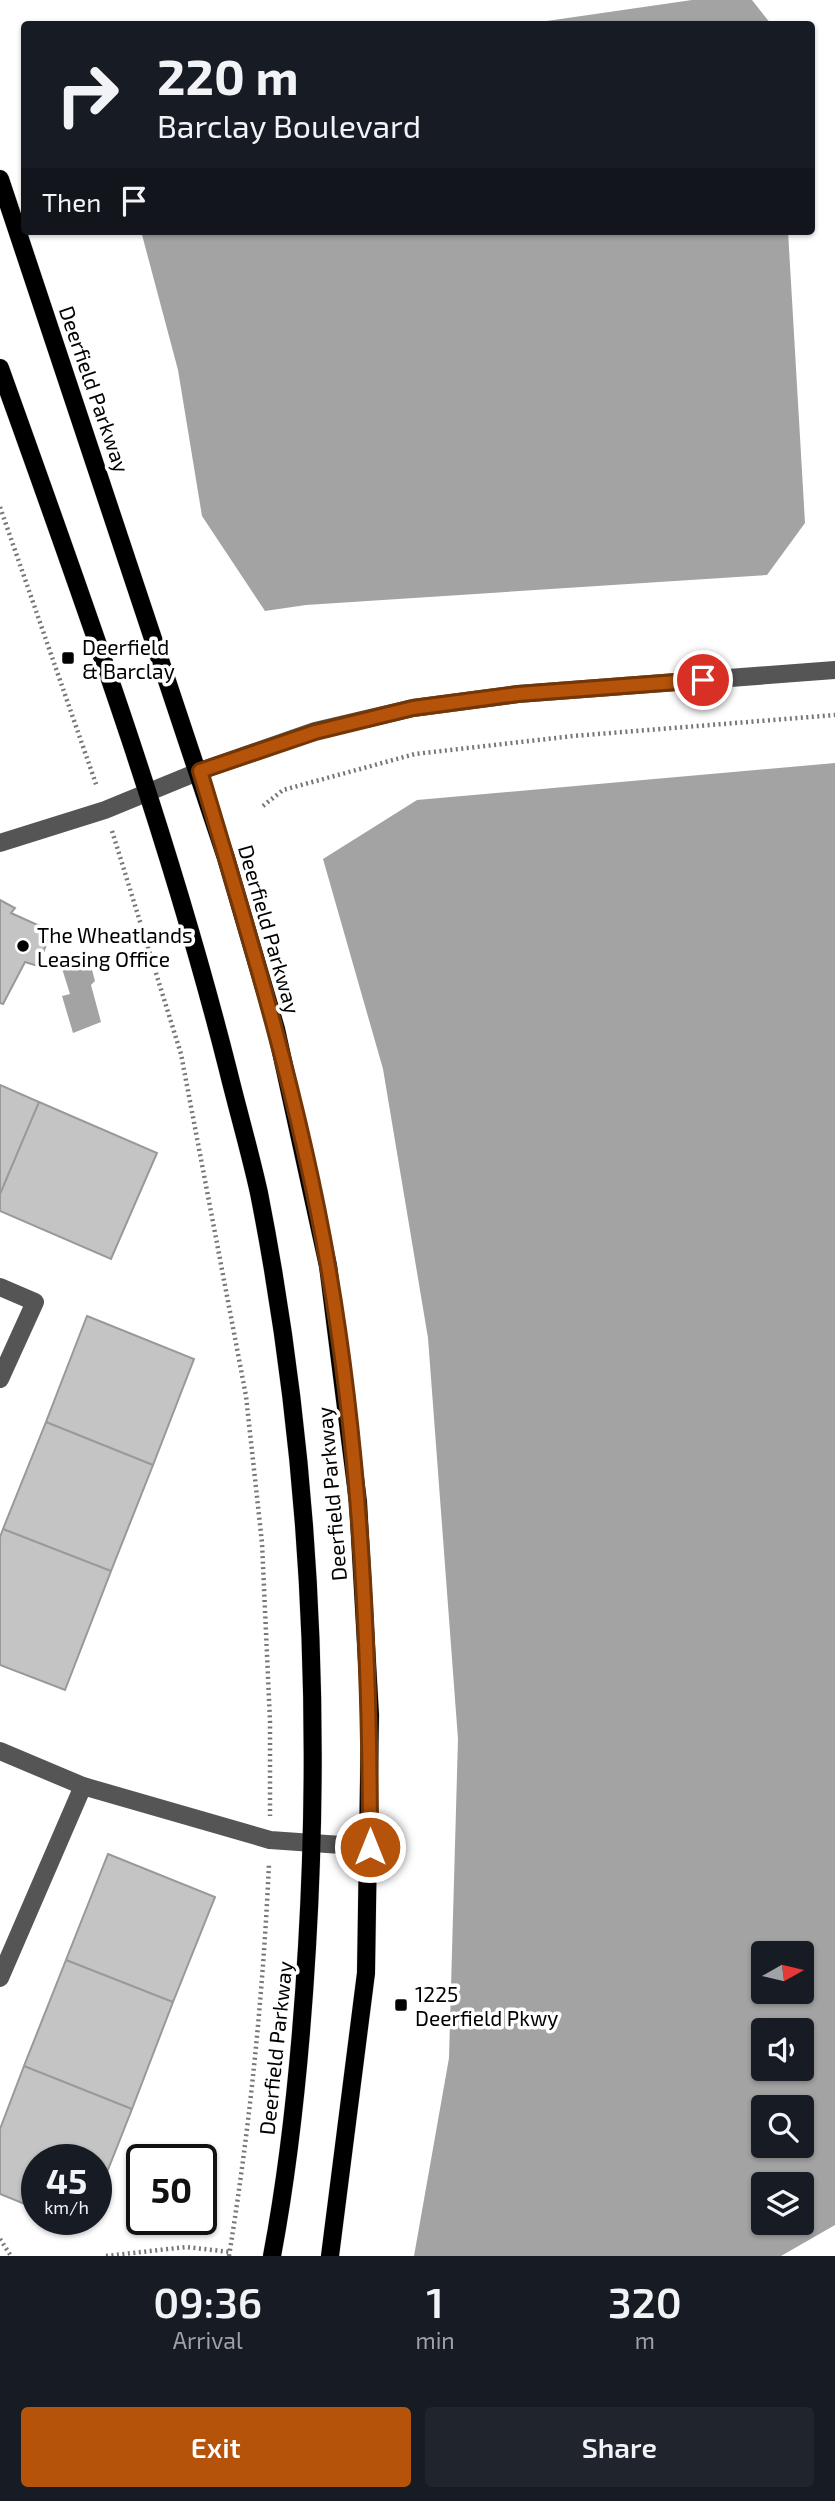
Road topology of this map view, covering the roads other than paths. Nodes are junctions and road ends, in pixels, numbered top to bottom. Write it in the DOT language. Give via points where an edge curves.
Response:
graph roads {
  1 [pos="0,178"];
  2 [pos="0,368"];
  3 [pos="835,670"];
  4 [pos="200,771"];
  5 [pos="148,793"];
  6 [pos="0,843"];
  7 [pos="0,1287"];
  8 [pos="0,1379"];
  9 [pos="0,1751"];
  10 [pos="83,1786"];
  11 [pos="313,1843"];
  12 [pos="370,1847"];
  13 [pos="0,1979"];
  14 [pos="272,2256"];
  15 [pos="330,2256"];
  1 -- 4 [label="main road, Deerfield Parkway"];
  2 -- 5 [label="main road, Deerfield Parkway"];
  3 -- 4 [label="street" via="518,694 413,708 315,732"];
  4 -- 5 [label="street"];
  4 -- 12 [label="main road, Deerfield Parkway" via="276,1029 328,1266 358,1502 370,1716"];
  5 -- 6 [label="street"];
  5 -- 11 [label="main road, Deerfield Parkway" via="204,975 258,1190 289,1374 312,1647"];
  7 -- 8 [label="street" via="35,1302"];
  9 -- 10 [label="street"];
  10 -- 11 [label="street" via="270,1840"];
  10 -- 13 [label="street"];
  11 -- 12 [label="street"];
  11 -- 14 [label="main road, Deerfield Parkway" via="302,2031"];
  12 -- 15 [label="main road, Deerfield Parkway" via="366,1973"];
}
